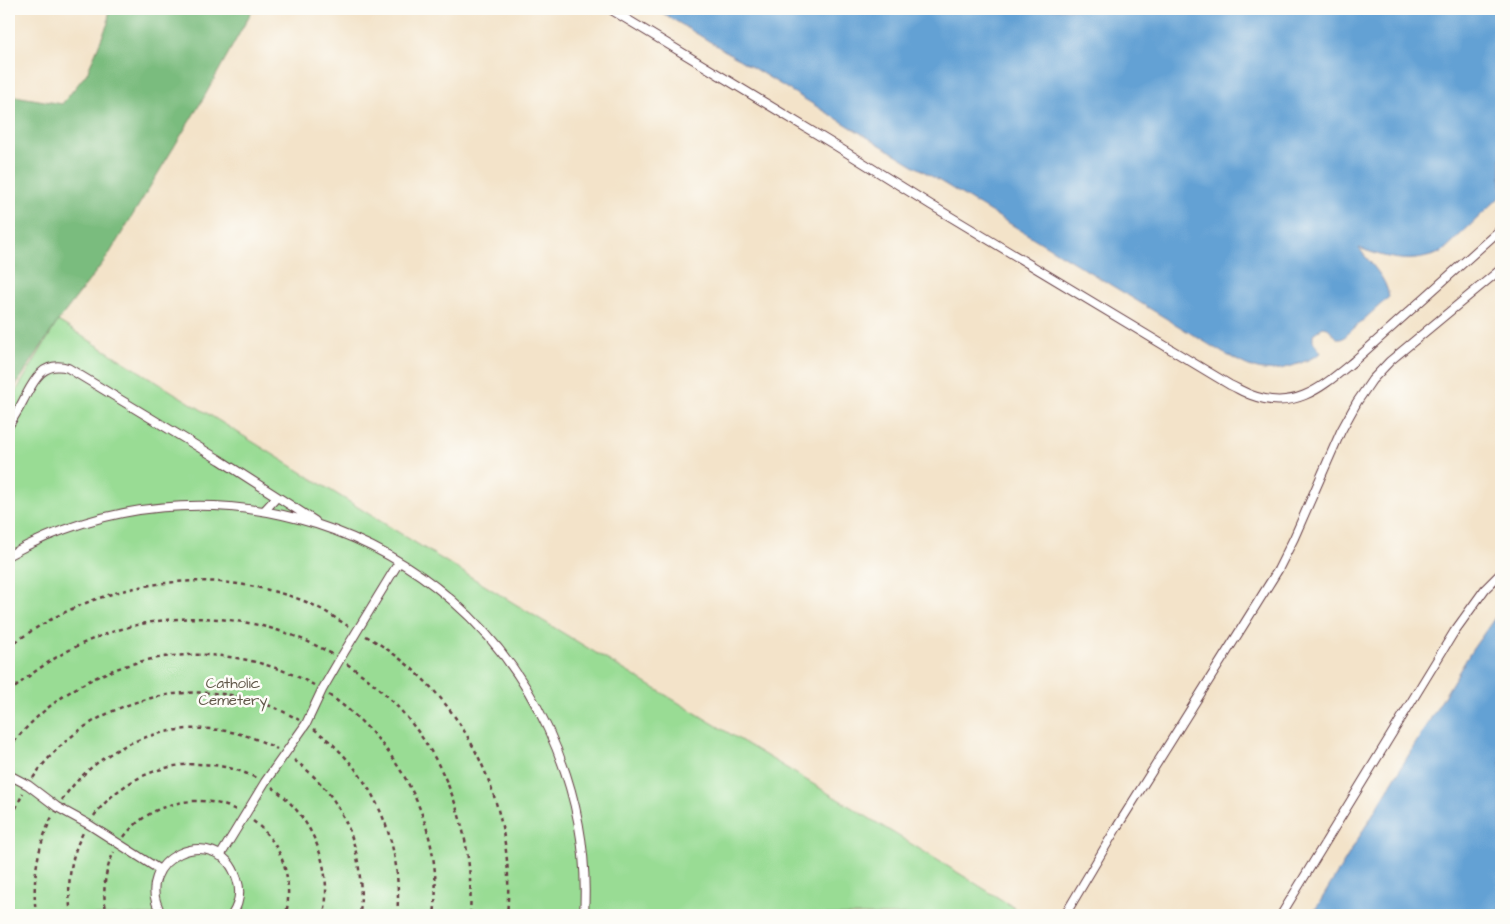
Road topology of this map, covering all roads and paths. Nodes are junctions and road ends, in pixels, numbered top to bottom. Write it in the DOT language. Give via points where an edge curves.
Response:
graph roads {
  1 [pos="610,9"];
  2 [pos="1501,229"];
  3 [pos="1501,268"];
  4 [pos="9,425"];
  5 [pos="277,497"];
  6 [pos="264,511"];
  7 [pos="325,527"];
  8 [pos="9,555"];
  9 [pos="399,562"];
  10 [pos="1501,573"];
  11 [pos="357,631"];
  12 [pos="9,647"];
  13 [pos="340,659"];
  14 [pos="322,690"];
  15 [pos="9,693"];
  16 [pos="306,724"];
  17 [pos="9,748"];
  18 [pos="285,753"];
  19 [pos="9,776"];
  20 [pos="265,782"];
  21 [pos="28,785"];
  22 [pos="57,807"];
  23 [pos="9,823"];
  24 [pos="88,824"];
  25 [pos="220,856"];
  26 [pos="160,870"];
  27 [pos="36,915"];
  28 [pos="71,915"];
  29 [pos="162,915"];
  30 [pos="234,915"];
  31 [pos="324,915"];
  32 [pos="360,915"];
  33 [pos="397,915"];
  34 [pos="434,915"];
  35 [pos="470,915"];
  36 [pos="507,915"];
  37 [pos="584,915"];
  38 [pos="1065,915"];
  39 [pos="1281,915"];
  1 -- 2 [label="lane" via="1222,380 1269,400 1300,398 1330,380"];
  3 -- 38 [label="lane" via="1390,361 1357,402 1278,570"];
  4 -- 5 [label="lane" via="43,370 60,365"];
  5 -- 6 [label="lane"];
  5 -- 7 [label="lane"];
  6 -- 7 [label="lane"];
  6 -- 8 [label="lane" via="186,505 134,511 83,523 42,538"];
  7 -- 9 [label="lane"];
  9 -- 11 [label="lane"];
  9 -- 37 [label="lane" via="438,589 474,622 515,671 544,720 563,764 576,810 583,857"];
  10 -- 39 [label="lane" via="1485,588 1454,632"];
  11 -- 12 [label="path" via="318,607 295,598 253,586 205,580 148,585 103,596 52,618"];
  11 -- 13 [label="lane"];
  11 -- 36 [label="path" via="392,653 430,686 454,714 476,751 503,827 509,883"];
  13 -- 14 [label="lane"];
  13 -- 15 [label="path" via="306,641 244,622 178,619 132,626 88,641 47,663"];
  13 -- 35 [label="path" via="398,707 422,736 441,769 456,804 466,841"];
  14 -- 16 [label="lane"];
  14 -- 17 [label="path" via="271,666 235,658 197,654 160,657 89,680 42,712"];
  14 -- 34 [label="path" via="372,732 399,766 409,785 430,846"];
  16 -- 18 [label="lane"];
  16 -- 21 [label="path" via="271,706 233,695 186,692 154,697 117,709 82,728 58,748"];
  16 -- 33 [label="path" via="350,762 381,810 397,866"];
  18 -- 20 [label="lane"];
  18 -- 22 [label="path" via="254,738 220,730 185,728 160,732 135,740 105,757 78,779"];
  18 -- 32 [label="path" via="318,780 342,814 360,868"];
  19 -- 21 [label="lane"];
  20 -- 24 [label="path" via="228,767 208,764 168,767 130,782 114,794"];
  20 -- 25 [label="lane"];
  20 -- 31 [label="path" via="293,806 313,836 325,871"];
  21 -- 22 [label="lane"];
  21 -- 23 [label="path"];
  22 -- 24 [label="lane"];
  22 -- 27 [label="path" via="44,836 36,867"];
  24 -- 26 [label="lane"];
  24 -- 28 [label="path" via="71,868"];
  25 -- 26 [label="lane" via="206,850 191,849 170,858"];
  25 -- 30 [label="lane" via="232,867 238,882 239,898"];
  26 -- 29 [label="lane" via="155,894"];
}
